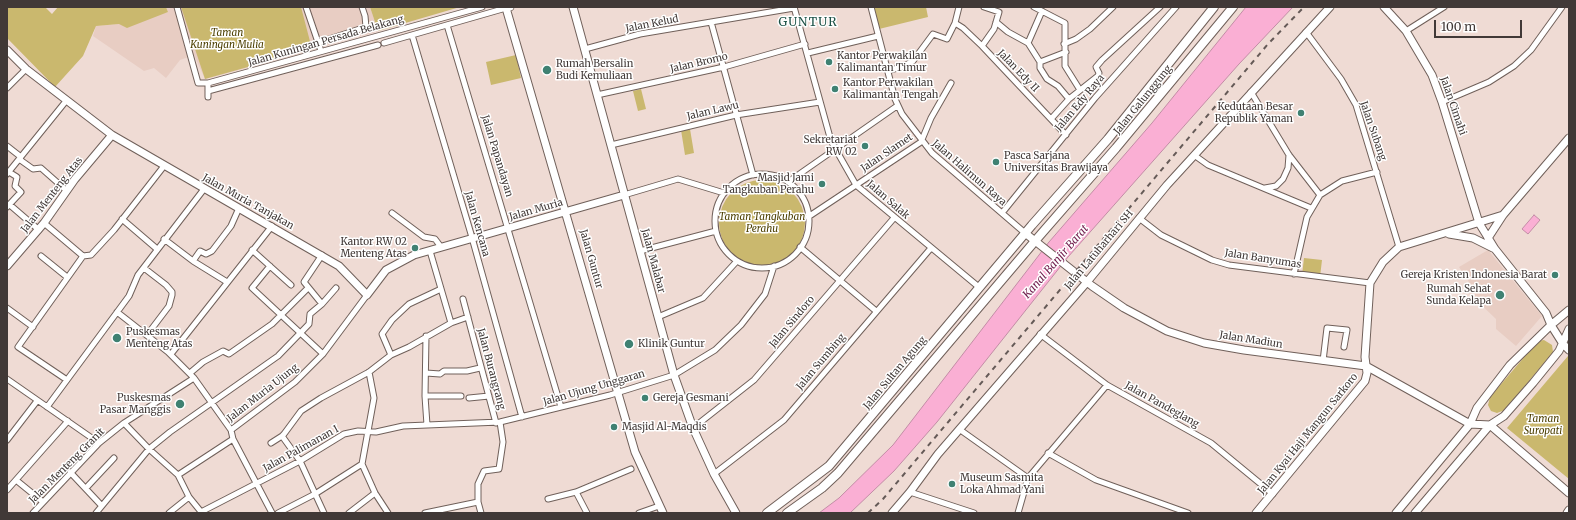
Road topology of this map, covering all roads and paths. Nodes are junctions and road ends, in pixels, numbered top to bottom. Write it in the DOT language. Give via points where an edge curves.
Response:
graph roads {
  1 [pos="177,7"];
  2 [pos="306,7"];
  3 [pos="362,7"];
  4 [pos="482,7"];
  5 [pos="573,7"];
  6 [pos="871,7"];
  7 [pos="959,7"];
  8 [pos="984,7"];
  9 [pos="1034,7"];
  10 [pos="1113,7"];
  11 [pos="1160,7"];
  12 [pos="1176,7"];
  13 [pos="1214,7"];
  14 [pos="1233,7"];
  15 [pos="1330,7"];
  16 [pos="1384,7"];
  17 [pos="1444,7"];
  18 [pos="1562,7"];
  19 [pos="508,8"];
  20 [pos="794,8"];
  21 [pos="1000,10"];
  22 [pos="1042,11"];
  23 [pos="1169,14"];
  24 [pos="711,22"];
  25 [pos="996,22"];
  26 [pos="955,23"];
  27 [pos="447,25"];
  28 [pos="366,27"];
  29 [pos="1406,31"];
  30 [pos="352,32"];
  31 [pos="1306,32"];
  32 [pos="412,35"];
  33 [pos="878,36"];
  34 [pos="366,39"];
  35 [pos="354,42"];
  36 [pos="317,43"];
  37 [pos="384,43"];
  38 [pos="1028,43"];
  39 [pos="805,44"];
  40 [pos="1064,44"];
  41 [pos="378,45"];
  42 [pos="982,46"];
  43 [pos="587,49"];
  44 [pos="7,50"];
  45 [pos="321,51"];
  46 [pos="1066,52"];
  47 [pos="808,53"];
  48 [pos="1040,62"];
  49 [pos="724,67"];
  50 [pos="26,69"];
  51 [pos="888,71"];
  52 [pos="951,82"];
  53 [pos="208,83"];
  54 [pos="7,88"];
  55 [pos="1080,90"];
  56 [pos="1250,92"];
  57 [pos="597,95"];
  58 [pos="1069,98"];
  59 [pos="1139,100"];
  60 [pos="66,101"];
  61 [pos="820,102"];
  62 [pos="1442,102"];
  63 [pos="897,106"];
  64 [pos="1149,108"];
  65 [pos="736,114"];
  66 [pos="1052,119"];
  67 [pos="112,135"];
  68 [pos="1066,135"];
  69 [pos="1569,138"];
  70 [pos="921,142"];
  71 [pos="610,145"];
  72 [pos="7,146"];
  73 [pos="834,150"];
  74 [pos="1194,156"];
  75 [pos="1289,156"];
  76 [pos="20,158"];
  77 [pos="164,166"];
  78 [pos="1377,172"];
  79 [pos="8,173"];
  80 [pos="753,175"];
  81 [pos="788,182"];
  82 [pos="856,185"];
  83 [pos="1264,188"];
  84 [pos="204,189"];
  85 [pos="67,191"];
  86 [pos="724,193"];
  87 [pos="624,195"];
  88 [pos="1320,195"];
  89 [pos="8,206"];
  90 [pos="239,208"];
  91 [pos="1311,208"];
  92 [pos="566,211"];
  93 [pos="1002,213"];
  94 [pos="392,214"];
  95 [pos="1503,216"];
  96 [pos="808,217"];
  97 [pos="894,218"];
  98 [pos="1140,218"];
  99 [pos="122,219"];
  100 [pos="44,223"];
  101 [pos="1479,223"];
  102 [pos="272,226"];
  103 [pos="509,228"];
  104 [pos="39,230"];
  105 [pos="716,231"];
  106 [pos="1025,233"];
  107 [pos="1445,234"];
  108 [pos="472,237"];
  109 [pos="1488,238"];
  110 [pos="164,239"];
  111 [pos="1036,242"];
  112 [pos="440,247"];
  113 [pos="800,247"];
  114 [pos="1399,247"];
  115 [pos="931,248"];
  116 [pos="157,249"];
  117 [pos="1495,249"];
  118 [pos="252,250"];
  119 [pos="430,251"];
  120 [pos="640,251"];
  121 [pos="322,255"];
  122 [pos="41,256"];
  123 [pos="84,256"];
  124 [pos="193,261"];
  125 [pos="737,261"];
  126 [pos="7,266"];
  127 [pos="270,266"];
  128 [pos="774,266"];
  129 [pos="144,268"];
  130 [pos="1294,274"];
  131 [pos="67,277"];
  132 [pos="839,280"];
  133 [pos="227,282"];
  134 [pos="1087,282"];
  135 [pos="1370,283"];
  136 [pos="291,285"];
  137 [pos="308,288"];
  138 [pos="336,288"];
  139 [pos="980,288"];
  140 [pos="441,289"];
  141 [pos="367,295"];
  142 [pos="463,299"];
  143 [pos="970,301"];
  144 [pos="322,304"];
  145 [pos="7,308"];
  146 [pos="978,308"];
  147 [pos="1569,310"];
  148 [pos="876,311"];
  149 [pos="117,312"];
  150 [pos="282,315"];
  151 [pos="468,317"];
  152 [pos="658,317"];
  153 [pos="451,323"];
  154 [pos="1551,325"];
  155 [pos="33,327"];
  156 [pos="1569,329"];
  157 [pos="300,333"];
  158 [pos="1040,334"];
  159 [pos="147,335"];
  160 [pos="426,336"];
  161 [pos="1563,344"];
  162 [pos="1344,347"];
  163 [pos="1569,350"];
  164 [pos="171,354"];
  165 [pos="323,354"];
  166 [pos="391,355"];
  167 [pos="1323,361"];
  168 [pos="1366,366"];
  169 [pos="480,368"];
  170 [pos="190,372"];
  171 [pos="369,372"];
  172 [pos="426,373"];
  173 [pos="674,375"];
  174 [pos="194,378"];
  175 [pos="7,379"];
  176 [pos="67,380"];
  177 [pos="1107,385"];
  178 [pos="618,392"];
  179 [pos="425,396"];
  180 [pos="461,396"];
  181 [pos="489,396"];
  182 [pos="469,398"];
  183 [pos="37,401"];
  184 [pos="212,402"];
  185 [pos="47,407"];
  186 [pos="561,407"];
  187 [pos="522,417"];
  188 [pos="68,421"];
  189 [pos="124,422"];
  190 [pos="498,422"];
  191 [pos="1470,424"];
  192 [pos="427,425"];
  193 [pos="1490,425"];
  194 [pos="693,428"];
  195 [pos="959,429"];
  196 [pos="230,430"];
  197 [pos="368,432"];
  198 [pos="282,436"];
  199 [pos="233,439"];
  200 [pos="7,440"];
  201 [pos="99,443"];
  202 [pos="271,443"];
  203 [pos="149,449"];
  204 [pos="1048,453"];
  205 [pos="114,458"];
  206 [pos="300,461"];
  207 [pos="362,464"];
  208 [pos="631,468"];
  209 [pos="70,472"];
  210 [pos="714,474"];
  211 [pos="178,475"];
  212 [pos="1028,478"];
  213 [pos="16,480"];
  214 [pos="255,484"];
  215 [pos="86,488"];
  216 [pos="7,490"];
  217 [pos="576,492"];
  218 [pos="910,492"];
  219 [pos="376,493"];
  220 [pos="1569,493"];
  221 [pos="315,494"];
  222 [pos="1272,494"];
  223 [pos="189,497"];
  224 [pos="548,499"];
  225 [pos="42,502"];
  226 [pos="478,502"];
  227 [pos="102,505"];
  228 [pos="656,509"];
  229 [pos="1569,510"];
  230 [pos="202,512"];
  231 [pos="33,513"];
  232 [pos="96,513"];
  233 [pos="169,513"];
  234 [pos="272,513"];
  235 [pos="278,513"];
  236 [pos="324,513"];
  237 [pos="349,513"];
  238 [pos="388,513"];
  239 [pos="425,513"];
  240 [pos="481,513"];
  241 [pos="587,513"];
  242 [pos="638,513"];
  243 [pos="662,513"];
  244 [pos="736,513"];
  245 [pos="767,513"];
  246 [pos="787,513"];
  247 [pos="892,513"];
  248 [pos="974,513"];
  249 [pos="1018,513"];
  250 [pos="1188,513"];
  251 [pos="1256,513"];
  252 [pos="1396,513"];
  253 [pos="1415,513"];
  254 [pos="1567,513"];
  1 -- 53 [label="street, Jalan Kuningan Persada Belakang" via="198,83"];
  2 -- 36 [label="street"];
  3 -- 28 [label="street"];
  4 -- 34 [label="street, Jalan Kuningan Persada Belakang"];
  5 -- 43 [label="street, Jalan Malabar"];
  6 -- 33 [label="street, Jalan Halimun Raya"];
  7 -- 26 [label="street"];
  8 -- 21 [label="street"];
  9 -- 22 [label="street"];
  10 -- 40 [label="street" via="1090,29"];
  11 -- 23 [label="street"];
  11 -- 55 [label="street" via="1102,60 1096,67 1099,75"];
  12 -- 23 [label="street, Jalan Edy Raya"];
  13 -- 59 [label="main road, Jalan Galunggung"];
  14 -- 64 [label="main road, Jalan Galunggung"];
  15 -- 31 [label="street, Jalan Latuharhari SH"];
  16 -- 29 [label="street, Jalan Cimahi"];
  17 -- 29 [label="street"];
  18 -- 62 [label="street" via="1531,50 1514,66 1489,82"];
  19 -- 27 [label="street"];
  19 -- 92 [label="street, Jalan Guntur"];
  20 -- 24 [label="street, Jalan Kelud"];
  20 -- 39 [label="street, Jalan Salak"];
  21 -- 25 [label="street"];
  22 -- 38 [label="street"];
  22 -- 40 [label="street" via="1065,23"];
  23 -- 68 [label="street, Jalan Edy Raya"];
  24 -- 43 [label="street, Jalan Kelud" via="640,34"];
  24 -- 49 [label="street"];
  25 -- 38 [label="street"];
  25 -- 42 [label="street"];
  26 -- 42 [label="street, Jalan Edy II"];
  26 -- 51 [label="street" via="947,39 933,34 913,61"];
  27 -- 32 [label="street"];
  27 -- 103 [label="street, Jalan Papandayan"];
  28 -- 30 [label="street"];
  28 -- 34 [label="street"];
  29 -- 62 [label="street, Jalan Cimahi" via="1432,75"];
  30 -- 35 [label="street"];
  30 -- 36 [label="street"];
  31 -- 56 [label="street, Jalan Latuharhari SH"];
  31 -- 78 [label="street, Jalan Subang" via="1341,79 1356,105"];
  32 -- 37 [label="street"];
  32 -- 108 [label="street, Jalan Kencana"];
  33 -- 47 [label="street"];
  33 -- 51 [label="street, Jalan Halimun Raya"];
  34 -- 35 [label="street, Jalan Kuningan Persada Belakang"];
  35 -- 45 [label="street, Jalan Kuningan Persada Belakang"];
  36 -- 45 [label="street"];
  38 -- 48 [label="street"];
  39 -- 47 [label="street, Jalan Salak"];
  39 -- 49 [label="street, Jalan Bromo"];
  40 -- 46 [label="street"];
  41 -- 53 [label="street" via="208,94"];
  42 -- 66 [label="street, Jalan Edy II"];
  43 -- 57 [label="street, Jalan Malabar"];
  44 -- 50 [label="street, Jalan Muria Tanjakan"];
  45 -- 53 [label="street, Jalan Kuningan Persada Belakang"];
  46 -- 48 [label="street"];
  46 -- 55 [label="street" via="1064,62 1067,71"];
  47 -- 61 [label="street, Jalan Salak"];
  48 -- 58 [label="street" via="1040,68 1047,79"];
  49 -- 57 [label="street, Jalan Bromo"];
  49 -- 65 [label="street"];
  50 -- 54 [label="street"];
  50 -- 60 [label="street, Jalan Muria Tanjakan"];
  51 -- 63 [label="street, Jalan Halimun Raya"];
  52 -- 70 [label="street, Jalan Slamet"];
  55 -- 58 [label="street"];
  56 -- 74 [label="street, Jalan Latuharhari SH"];
  56 -- 75 [label="street"];
  57 -- 71 [label="street, Jalan Malabar"];
  58 -- 66 [label="street"];
  59 -- 64 [label="main road"];
  59 -- 106 [label="main road, Jalan Galunggung"];
  60 -- 67 [label="street, Jalan Muria Tanjakan"];
  60 -- 76 [label="street"];
  61 -- 65 [label="street, Jalan Lawu"];
  61 -- 73 [label="street, Jalan Salak"];
  62 -- 101 [label="street, Jalan Cimahi"];
  63 -- 70 [label="street, Jalan Halimun Raya"];
  63 -- 73 [label="street"];
  64 -- 111 [label="main road, Jalan Galunggung"];
  65 -- 71 [label="street, Jalan Lawu"];
  65 -- 80 [label="street"];
  66 -- 68 [label="street, Jalan Edy II"];
  67 -- 77 [label="street, Jalan Muria Tanjakan"];
  67 -- 85 [label="street, Jalan Menteng Atas"];
  68 -- 93 [label="street, Jalan Edy Raya"];
  69 -- 95 [label="street"];
  70 -- 82 [label="street, Jalan Slamet"];
  70 -- 93 [label="street, Jalan Halimun Raya"];
  71 -- 87 [label="street, Jalan Malabar"];
  72 -- 76 [label="street"];
  73 -- 81 [label="street"];
  73 -- 82 [label="street, Jalan Salak"];
  74 -- 83 [label="street" via="1208,165"];
  74 -- 98 [label="street, Jalan Latuharhari SH"];
  75 -- 83 [label="street" via="1288,168 1283,179 1276,186"];
  75 -- 88 [label="street"];
  76 -- 79 [label="street"];
  76 -- 85 [label="street" via="33,169 41,168"];
  77 -- 84 [label="street, Jalan Muria Tanjakan"];
  77 -- 99 [label="street"];
  78 -- 88 [label="street" via="1342,181"];
  78 -- 114 [label="street, Jalan Subang"];
  79 -- 89 [label="street" via="17,177 15,186 21,192"];
  80 -- 81 [label="street" via="772,175"];
  80 -- 86 [label="street" via="739,180"];
  81 -- 96 [label="street" via="802,197"];
  82 -- 96 [label="street, Jalan Slamet"];
  82 -- 97 [label="street, Jalan Salak"];
  83 -- 91 [label="street"];
  84 -- 90 [label="street, Jalan Muria Tanjakan"];
  84 -- 110 [label="street"];
  85 -- 100 [label="street, Jalan Menteng Atas"];
  86 -- 87 [label="street, Jalan Muria" via="678,179"];
  86 -- 105 [label="street" via="716,210"];
  87 -- 92 [label="street, Jalan Muria"];
  87 -- 120 [label="street, Jalan Malabar"];
  88 -- 91 [label="street"];
  89 -- 104 [label="street"];
  90 -- 102 [label="street, Jalan Muria Tanjakan"];
  90 -- 124 [label="street" via="231,226 212,251 206,254 200,251"];
  91 -- 130 [label="street"];
  92 -- 103 [label="street, Jalan Muria"];
  92 -- 178 [label="street, Jalan Guntur"];
  93 -- 106 [label="street, Jalan Halimun Raya"];
  94 -- 112 [label="street" via="424,237 435,239"];
  95 -- 101 [label="street"];
  95 -- 109 [label="street"];
  96 -- 113 [label="street" via="807,232"];
  97 -- 115 [label="street, Jalan Salak"];
  97 -- 132 [label="street, Jalan Sindoro"];
  98 -- 130 [label="street, Jalan Banyumas" via="1161,235 1212,260 1229,265"];
  98 -- 134 [label="street, Jalan Latuharhari SH"];
  99 -- 116 [label="street"];
  99 -- 123 [label="street" via="91,255"];
  100 -- 104 [label="street, Jalan Menteng Atas"];
  100 -- 123 [label="street"];
  101 -- 107 [label="street"];
  101 -- 109 [label="street, Jalan Cimahi"];
  102 -- 118 [label="street"];
  102 -- 121 [label="street, Jalan Muria Tanjakan"];
  103 -- 108 [label="street, Jalan Muria"];
  103 -- 186 [label="street, Jalan Papandayan"];
  104 -- 126 [label="street, Jalan Menteng Atas"];
  105 -- 120 [label="street"];
  105 -- 125 [label="street" via="723,247"];
  106 -- 111 [label="street, Jalan Madiun"];
  106 -- 139 [label="main road, Jalan Sultan Agung"];
  107 -- 114 [label="street"];
  107 -- 117 [label="street" via="1473,238"];
  108 -- 112 [label="street, Jalan Muria"];
  108 -- 187 [label="street, Jalan Kencana"];
  109 -- 117 [label="street, Jalan Cimahi"];
  110 -- 116 [label="street"];
  110 -- 124 [label="street"];
  111 -- 134 [label="street, Jalan Madiun"];
  111 -- 146 [label="main road"];
  112 -- 119 [label="street, Jalan Muria"];
  113 -- 128 [label="street" via="789,259"];
  113 -- 132 [label="street"];
  114 -- 135 [label="street" via="1383,262"];
  115 -- 139 [label="street, Jalan Salak"];
  115 -- 148 [label="street, Jalan Sumbing"];
  116 -- 129 [label="street"];
  117 -- 154 [label="street, Jalan Cimahi" via="1546,313"];
  118 -- 127 [label="street"];
  118 -- 133 [label="street"];
  119 -- 140 [label="street"];
  119 -- 141 [label="street, Jalan Muria" via="414,255 391,266"];
  120 -- 152 [label="street, Jalan Malabar"];
  121 -- 137 [label="street" via="304,281"];
  121 -- 141 [label="street, Jalan Muria Tanjakan" via="339,266"];
  122 -- 131 [label="street"];
  123 -- 131 [label="street"];
  124 -- 133 [label="street"];
  125 -- 128 [label="street" via="759,268"];
  125 -- 152 [label="street" via="703,298"];
  127 -- 136 [label="street"];
  127 -- 150 [label="street" via="252,288"];
  128 -- 173 [label="street, Jalan Ujung Unggaran" via="765,294 741,325 715,350"];
  129 -- 149 [label="street"];
  129 -- 159 [label="street" via="172,292 169,306"];
  130 -- 135 [label="street, Jalan Banyumas"];
  131 -- 155 [label="street"];
  132 -- 148 [label="street"];
  132 -- 194 [label="street, Jalan Sindoro" via="754,380"];
  133 -- 164 [label="street"];
  134 -- 158 [label="street, Jalan Latuharhari SH"];
  134 -- 167 [label="street, Jalan Madiun" via="1124,308 1167,331 1204,343"];
  135 -- 168 [label="street, Jalan Kyai Haji Mangun Sarkoro"];
  137 -- 144 [label="street"];
  137 -- 150 [label="street"];
  138 -- 144 [label="street"];
  139 -- 143 [label="main road, Jalan Sultan Agung"];
  140 -- 153 [label="street"];
  140 -- 166 [label="street" via="409,304 392,320 382,334"];
  141 -- 165 [label="street, Jalan Muria Ujung"];
  142 -- 151 [label="street"];
  143 -- 146 [label="main road"];
  143 -- 245 [label="main road, Jalan Sultan Agung" via="829,466"];
  144 -- 157 [label="street" via="310,314 310,322"];
  145 -- 155 [label="street"];
  146 -- 246 [label="main road" via="838,473"];
  147 -- 154 [label="street"];
  148 -- 210 [label="street, Jalan Sumbing" via="784,420"];
  149 -- 159 [label="street"];
  149 -- 176 [label="street"];
  150 -- 157 [label="street"];
  150 -- 170 [label="street" via="229,354 223,352"];
  151 -- 153 [label="street, Jalan Burangrang"];
  151 -- 169 [label="street, Jalan Burangrang"];
  152 -- 173 [label="street, Jalan Malabar"];
  153 -- 160 [label="street, Jalan Burangrang"];
  154 -- 161 [label="street, Jalan Cimahi"];
  154 -- 191 [label="street" via="1501,377 1477,408"];
  155 -- 176 [label="street" via="18,347"];
  156 -- 161 [label="street"];
  157 -- 165 [label="street"];
  157 -- 184 [label="street" via="278,356"];
  158 -- 177 [label="street, Jalan Pandeglang"];
  158 -- 195 [label="street, Jalan Latuharhari SH"];
  159 -- 164 [label="street"];
  160 -- 166 [label="street, Jalan Burangrang"];
  160 -- 172 [label="street"];
  161 -- 163 [label="street, Jalan Cimahi"];
  161 -- 193 [label="street" via="1528,390 1504,416"];
  162 -- 167 [label="street" via="1347,330 1327,328"];
  164 -- 170 [label="street"];
  165 -- 196 [label="street, Jalan Muria Ujung" via="295,382"];
  166 -- 171 [label="street, Jalan Burangrang"];
  167 -- 168 [label="street, Jalan Madiun"];
  168 -- 191 [label="street, Jalan Madiun"];
  168 -- 222 [label="street, Jalan Kyai Haji Mangun Sarkoro" via="1365,381"];
  169 -- 172 [label="street" via="444,371 440,374"];
  169 -- 181 [label="street, Jalan Burangrang"];
  170 -- 174 [label="street"];
  171 -- 197 [label="street" via="374,398"];
  171 -- 198 [label="street, Jalan Burangrang" via="301,411"];
  172 -- 179 [label="street"];
  173 -- 178 [label="street, Jalan Ujung Unggaran"];
  173 -- 194 [label="street, Jalan Malabar"];
  174 -- 184 [label="street"];
  174 -- 189 [label="street, Jalan Menteng Granit"];
  175 -- 183 [label="street"];
  176 -- 185 [label="street"];
  177 -- 204 [label="street"];
  177 -- 222 [label="street, Jalan Pandeglang" via="1211,443"];
  178 -- 186 [label="street, Jalan Ujung Unggaran"];
  178 -- 228 [label="street, Jalan Guntur" via="635,452"];
  179 -- 180 [label="street"];
  179 -- 192 [label="street"];
  181 -- 182 [label="street"];
  181 -- 190 [label="street, Jalan Burangrang"];
  183 -- 185 [label="street"];
  183 -- 200 [label="street"];
  184 -- 196 [label="street"];
  184 -- 203 [label="street"];
  185 -- 188 [label="street"];
  186 -- 187 [label="street, Jalan Ujung Unggaran"];
  187 -- 190 [label="street, Jalan Ujung Unggaran"];
  188 -- 201 [label="street"];
  188 -- 213 [label="street"];
  189 -- 201 [label="street, Jalan Menteng Granit"];
  189 -- 203 [label="street"];
  190 -- 192 [label="street, Jalan Ujung Unggaran"];
  190 -- 226 [label="street, Jalan Burangrang" via="503,442 500,468 484,472 478,484"];
  191 -- 193 [label="street, Jalan Madiun"];
  191 -- 252 [label="street"];
  192 -- 197 [label="street, Jalan Ujung Unggaran"];
  193 -- 220 [label="street"];
  193 -- 253 [label="street"];
  194 -- 210 [label="street, Jalan Malabar"];
  195 -- 212 [label="street"];
  195 -- 218 [label="street, Jalan Latuharhari SH"];
  196 -- 199 [label="street"];
  197 -- 206 [label="street, Jalan Palimanan I" via="344,434"];
  197 -- 207 [label="street"];
  198 -- 202 [label="street"];
  198 -- 206 [label="street"];
  199 -- 211 [label="street"];
  199 -- 214 [label="street"];
  201 -- 209 [label="street, Jalan Menteng Granit"];
  203 -- 211 [label="street"];
  203 -- 227 [label="street"];
  204 -- 212 [label="street"];
  204 -- 250 [label="street" via="1096,480"];
  205 -- 215 [label="street"];
  206 -- 214 [label="street, Jalan Palimanan I"];
  206 -- 221 [label="street"];
  207 -- 219 [label="street"];
  207 -- 221 [label="street"];
  208 -- 217 [label="street"];
  209 -- 215 [label="street"];
  209 -- 225 [label="street, Jalan Menteng Granit"];
  210 -- 244 [label="street, Jalan Malabar"];
  211 -- 223 [label="street"];
  212 -- 249 [label="street"];
  213 -- 216 [label="street"];
  213 -- 225 [label="street"];
  214 -- 230 [label="street, Jalan Palimanan I"];
  214 -- 234 [label="street"];
  215 -- 227 [label="street"];
  217 -- 224 [label="street"];
  217 -- 241 [label="street"];
  218 -- 247 [label="street, Jalan Latuharhari SH"];
  218 -- 248 [label="street"];
  219 -- 237 [label="street"];
  219 -- 238 [label="street"];
  221 -- 235 [label="street"];
  221 -- 236 [label="street"];
  222 -- 251 [label="street, Jalan Kyai Haji Mangun Sarkoro"];
  223 -- 230 [label="street"];
  223 -- 233 [label="street"];
  225 -- 231 [label="street, Jalan Menteng Granit"];
  226 -- 239 [label="street"];
  226 -- 240 [label="street"];
  227 -- 232 [label="street"];
  228 -- 242 [label="street"];
  228 -- 243 [label="street, Jalan Guntur"];
  229 -- 254 [label="street"];
}
